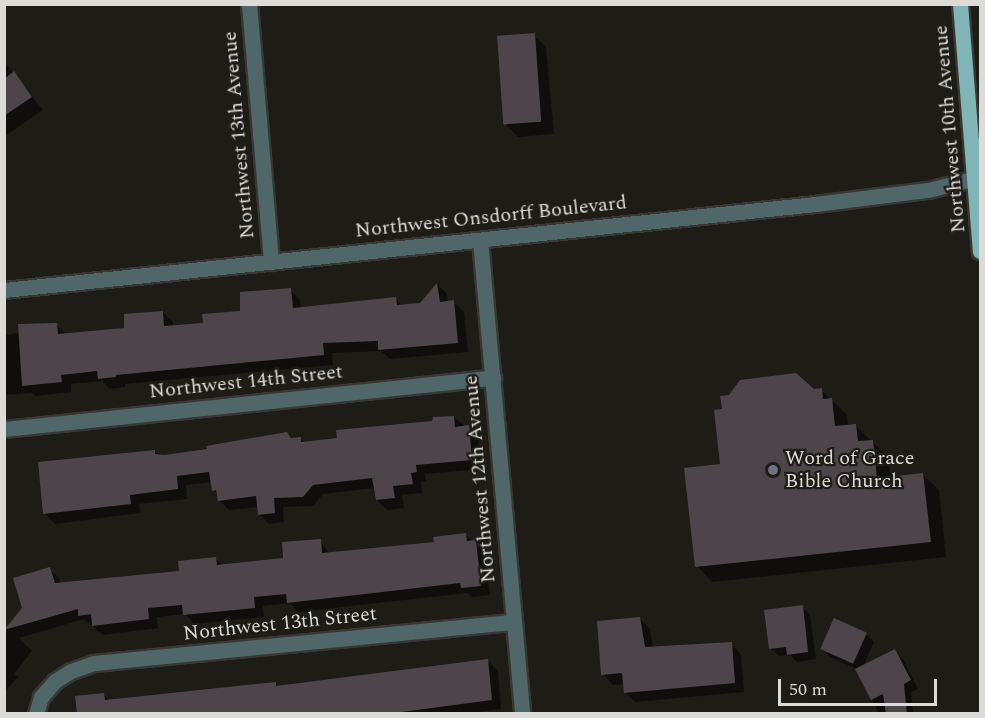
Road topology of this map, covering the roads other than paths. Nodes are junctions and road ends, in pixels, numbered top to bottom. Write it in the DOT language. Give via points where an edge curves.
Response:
graph roads {
  1 [pos="249,4"];
  2 [pos="960,4"];
  3 [pos="978,178"];
  4 [pos="480,240"];
  5 [pos="981,251"];
  6 [pos="271,262"];
  7 [pos="4,290"];
  8 [pos="492,378"];
  9 [pos="4,429"];
  10 [pos="514,622"];
  11 [pos="36,714"];
  12 [pos="522,714"];
  1 -- 6 [label="street, Northwest 13th Avenue"];
  2 -- 3 [label="main road, Northwest 10th Avenue"];
  3 -- 4 [label="street, Northwest Onsdorff Boulevard" via="928,190"];
  3 -- 5 [label="main road, Northwest 10th Avenue"];
  4 -- 6 [label="street, Northwest Onsdorff Boulevard"];
  4 -- 8 [label="street, Northwest 12th Avenue"];
  6 -- 7 [label="street, Northwest Onsdorff Boulevard"];
  8 -- 9 [label="street, Northwest 14th Street"];
  8 -- 10 [label="street, Northwest 12th Avenue"];
  10 -- 11 [label="street, Northwest 13th Street" via="93,663 55,681 41,697"];
  10 -- 12 [label="street, Northwest 12th Avenue"];
}
